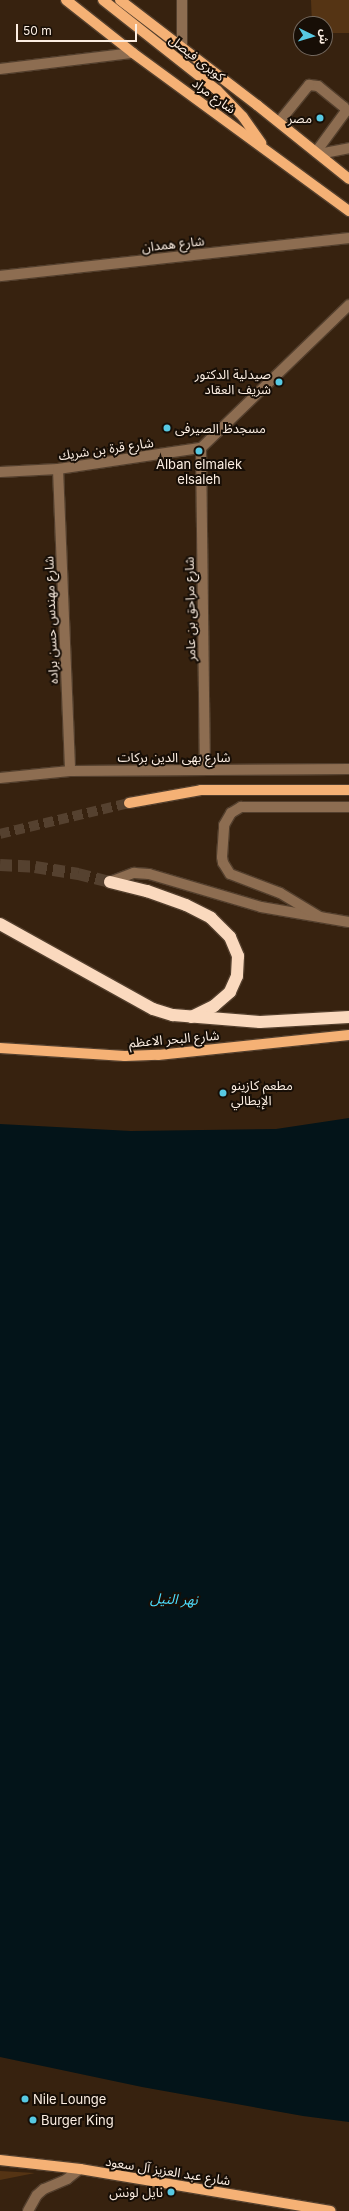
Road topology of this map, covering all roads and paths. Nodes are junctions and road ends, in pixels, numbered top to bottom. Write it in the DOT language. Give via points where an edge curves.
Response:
graph roads {
  1 [pos="66,0"];
  2 [pos="103,0"];
  3 [pos="120,0"];
  4 [pos="182,0"];
  5 [pos="182,47"];
  6 [pos="133,53"];
  7 [pos="0,69"];
  8 [pos="347,110"];
  9 [pos="279,122"];
  10 [pos="264,148"];
  11 [pos="349,148"];
  12 [pos="318,153"];
  13 [pos="349,178"];
  14 [pos="349,211"];
  15 [pos="349,238"];
  16 [pos="0,276"];
  17 [pos="349,305"];
  18 [pos="201,448"];
  19 [pos="58,469"];
  20 [pos="0,472"];
  21 [pos="349,769"];
  22 [pos="206,770"];
  23 [pos="70,771"];
  24 [pos="0,778"];
  25 [pos="349,790"];
  26 [pos="129,803"];
  27 [pos="349,807"];
  28 [pos="110,882"];
  29 [pos="320,917"];
  30 [pos="349,922"];
  31 [pos="0,924"];
  32 [pos="190,1017"];
  33 [pos="349,1017"];
  34 [pos="349,1035"];
  35 [pos="0,1048"];
  36 [pos="0,2160"];
  37 [pos="80,2169"];
  38 [pos="28,2211"];
  39 [pos="331,2211"];
  1 -- 6 [label="main road, شارع مراد"];
  2 -- 10 [label="main road, كوبرى فيصل" via="217,90 243,117"];
  3 -- 5 [label="main road, شارع مراد"];
  4 -- 5 [label="street"];
  5 -- 9 [label="main road, شارع مراد"];
  6 -- 7 [label="street"];
  6 -- 10 [label="main road, شارع مراد"];
  8 -- 9 [label="street" via="313,84 305,89"];
  8 -- 12 [label="street"];
  9 -- 12 [label="main road, شارع مراد"];
  10 -- 14 [label="main road, شارع مراد"];
  11 -- 12 [label="street"];
  12 -- 13 [label="main road, شارع مراد"];
  15 -- 16 [label="street, شارع همدان"];
  17 -- 18 [label="street"];
  18 -- 19 [label="street, شارع قرة بن شريك"];
  18 -- 22 [label="street, شارع مراحق بن عامر"];
  19 -- 20 [label="street, شارع قرة بن شريك"];
  19 -- 23 [label="street, شارع مهندس حسن براده"];
  21 -- 22 [label="street, شارع بهى الدين بركات"];
  22 -- 23 [label="street, شارع بهى الدين بركات"];
  23 -- 24 [label="street, شارع بهى الدين بركات"];
  25 -- 26 [label="main road" via="201,790"];
  27 -- 29 [label="street" via="241,807 231,813 224,825 222,857 230,874 280,893"];
  28 -- 29 [label="street" via="134,873 148,874 261,907"];
  28 -- 32 [label="highway" via="147,891 186,905 211,918 230,937 238,956 237,976 230,992 214,1006"];
  29 -- 30 [label="street"];
  31 -- 32 [label="highway" via="153,1009"];
  32 -- 33 [label="highway" via="260,1022"];
  34 -- 35 [label="main road, شارع البحر الاعظم" via="158,1055 125,1056"];
  36 -- 37 [label="main road, شارع عبد العزيز آل سعود"];
  37 -- 38 [label="street" via="37,2195"];
  37 -- 39 [label="main road, شارع عبد العزيز آل سعود"];
}
